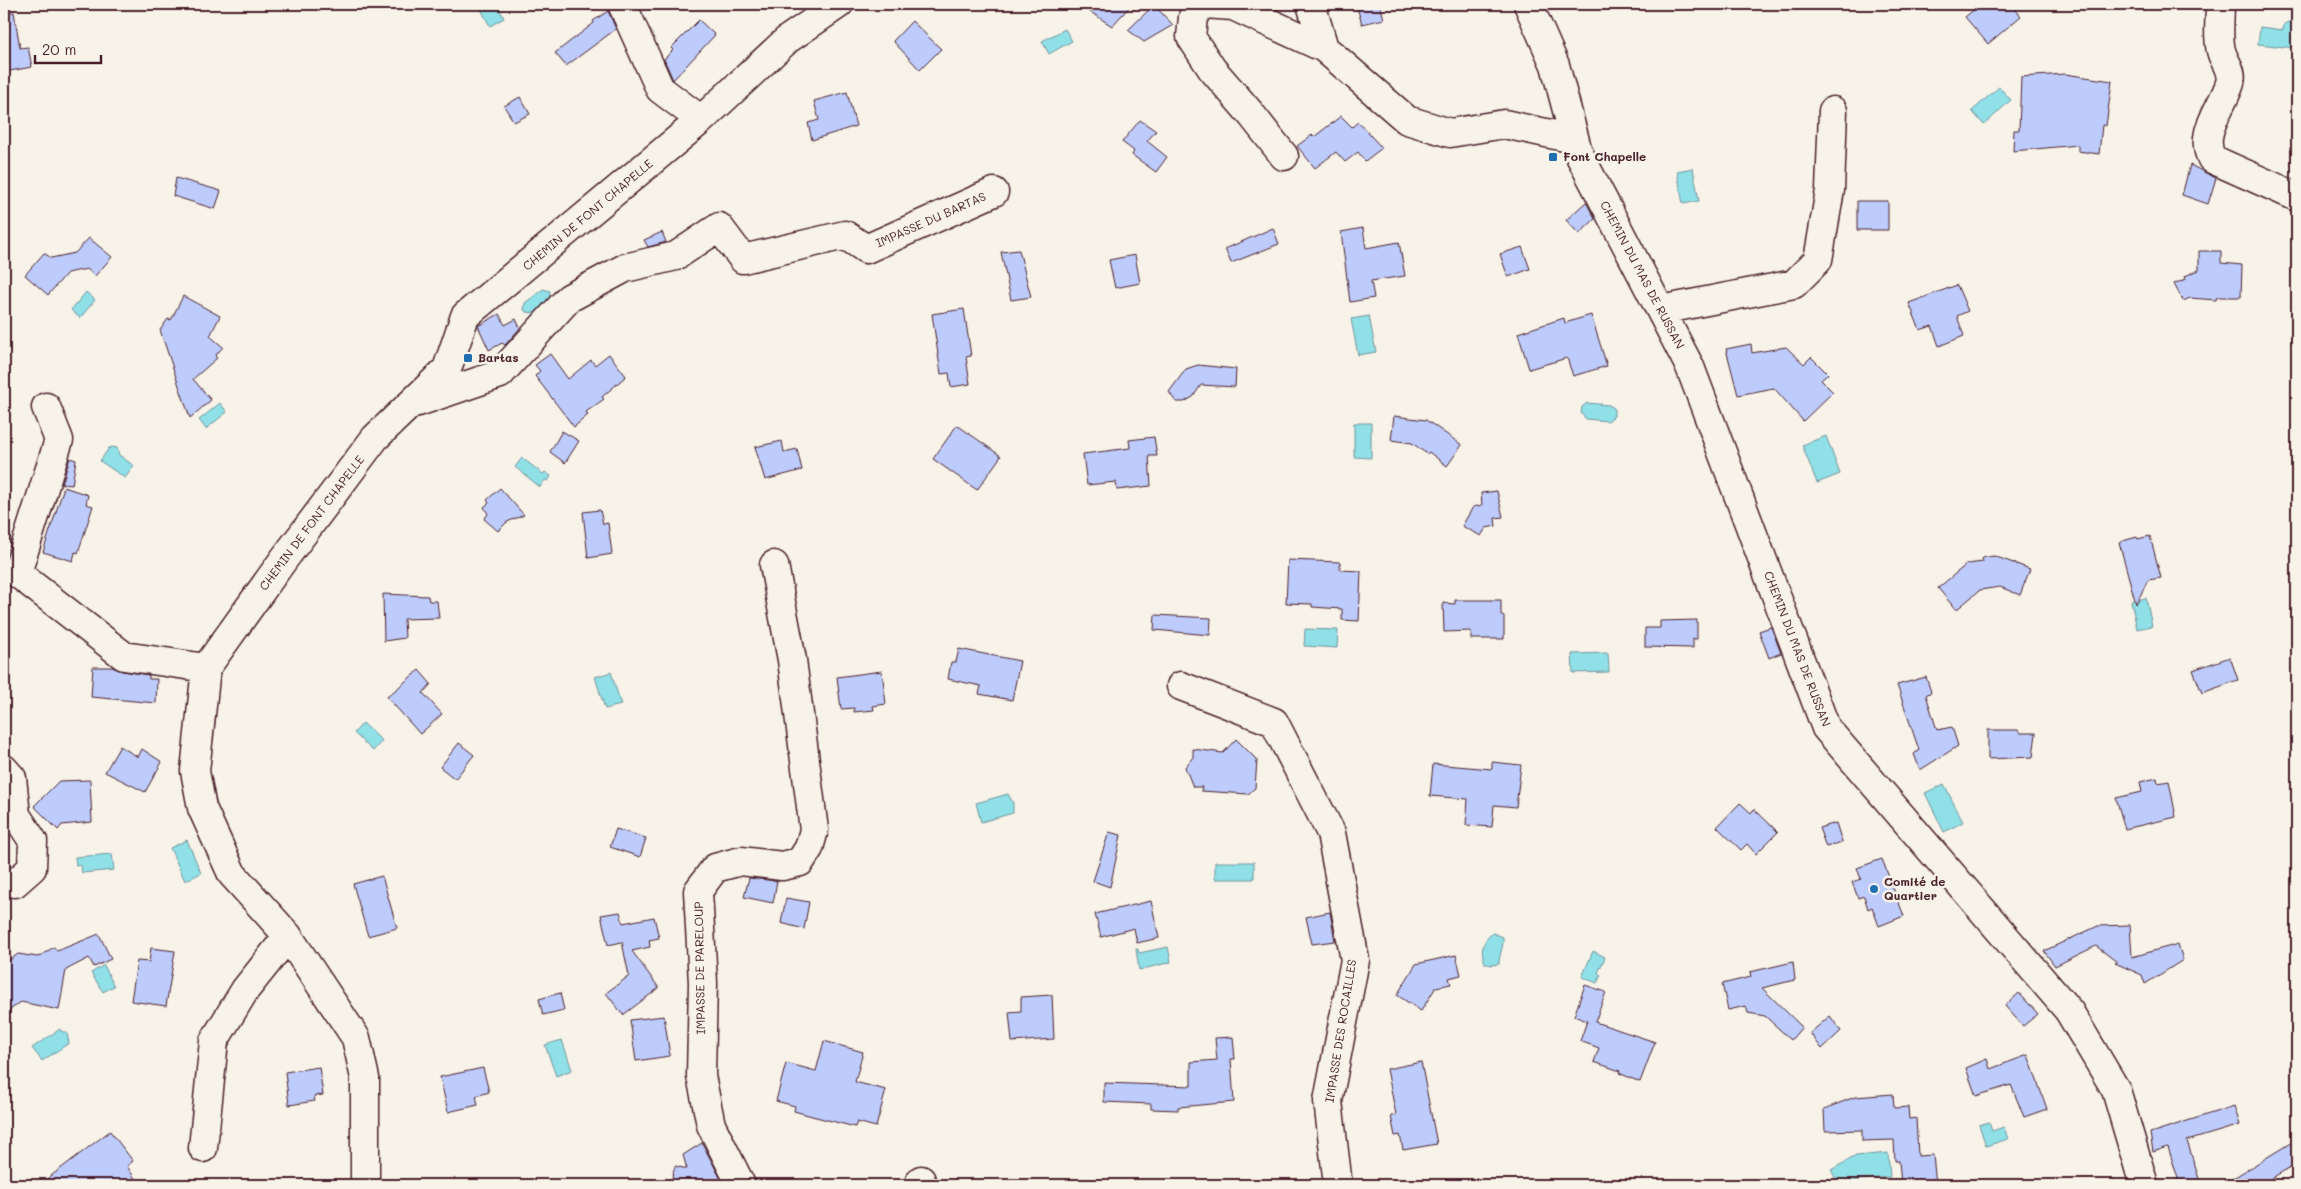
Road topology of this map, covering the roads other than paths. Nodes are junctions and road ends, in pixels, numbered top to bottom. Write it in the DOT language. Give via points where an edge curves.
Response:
graph roads {
  1 [pos="622,4"];
  2 [pos="839,4"];
  3 [pos="1203,4"];
  4 [pos="1311,4"];
  5 [pos="1528,4"];
  6 [pos="2220,4"];
  7 [pos="1324,48"];
  8 [pos="1833,110"];
  9 [pos="700,120"];
  10 [pos="1574,139"];
  11 [pos="1284,156"];
  12 [pos="994,192"];
  13 [pos="2297,196"];
  14 [pos="1661,310"];
  15 [pos="409,405"];
  16 [pos="46,406"];
  17 [pos="774,565"];
  18 [pos="206,668"];
  19 [pos="1181,686"];
  20 [pos="4,769"];
  21 [pos="15,883"];
  22 [pos="288,936"];
  23 [pos="203,1148"];
  24 [pos="365,1185"];
  25 [pos="741,1185"];
  26 [pos="1338,1185"];
  27 [pos="2144,1185"];
  1 -- 9 [label="street" via="660,89"];
  2 -- 9 [label="street, CHEMIN DE FONT CHAPELLE" via="788,39"];
  3 -- 7 [label="street" via="1233,6"];
  3 -- 11 [label="street" via="1193,17 1191,37 1212,69"];
  4 -- 7 [label="street"];
  5 -- 10 [label="street, CHEMIN DU MAS DE RUSSAN" via="1555,64"];
  6 -- 13 [label="street" via="2222,53 2230,68 2230,82 2208,132 2207,150 2212,159"];
  7 -- 10 [label="street" via="1407,120 1450,133 1504,124"];
  8 -- 14 [label="street" via="1830,190 1818,260 1794,284"];
  9 -- 15 [label="street, CHEMIN DE FONT CHAPELLE" via="466,316 447,369"];
  10 -- 14 [label="street, CHEMIN DU MAS DE RUSSAN"];
  12 -- 15 [label="street, IMPASSE DU BARTAS" via="866,250 845,235 743,259 718,226 676,256 625,268 569,298 500,374"];
  14 -- 27 [label="street, CHEMIN DU MAS DE RUSSAN" via="1690,367 1826,728 2069,1011 2116,1090"];
  15 -- 18 [label="street, CHEMIN DE FONT CHAPELLE" via="375,438"];
  16 -- 18 [label="street" via="59,440 17,573 124,656"];
  17 -- 25 [label="street, IMPASSE DE PARELOUP" via="792,660 814,830 809,848 800,862 782,866 741,861 715,868 698,891 703,983 701,1076 711,1125"];
  18 -- 22 [label="street, CHEMIN DE FONT CHAPELLE" via="195,771 202,808 232,874"];
  19 -- 26 [label="street, IMPASSE DES ROCAILLES" via="1274,722 1331,833 1355,960 1328,1101"];
  20 -- 21 [label="street" via="12,778 16,815 33,841 32,868"];
  22 -- 23 [label="street" via="245,990 214,1041"];
  22 -- 24 [label="street, CHEMIN DE FONT CHAPELLE" via="356,1038 365,1078"];
}
